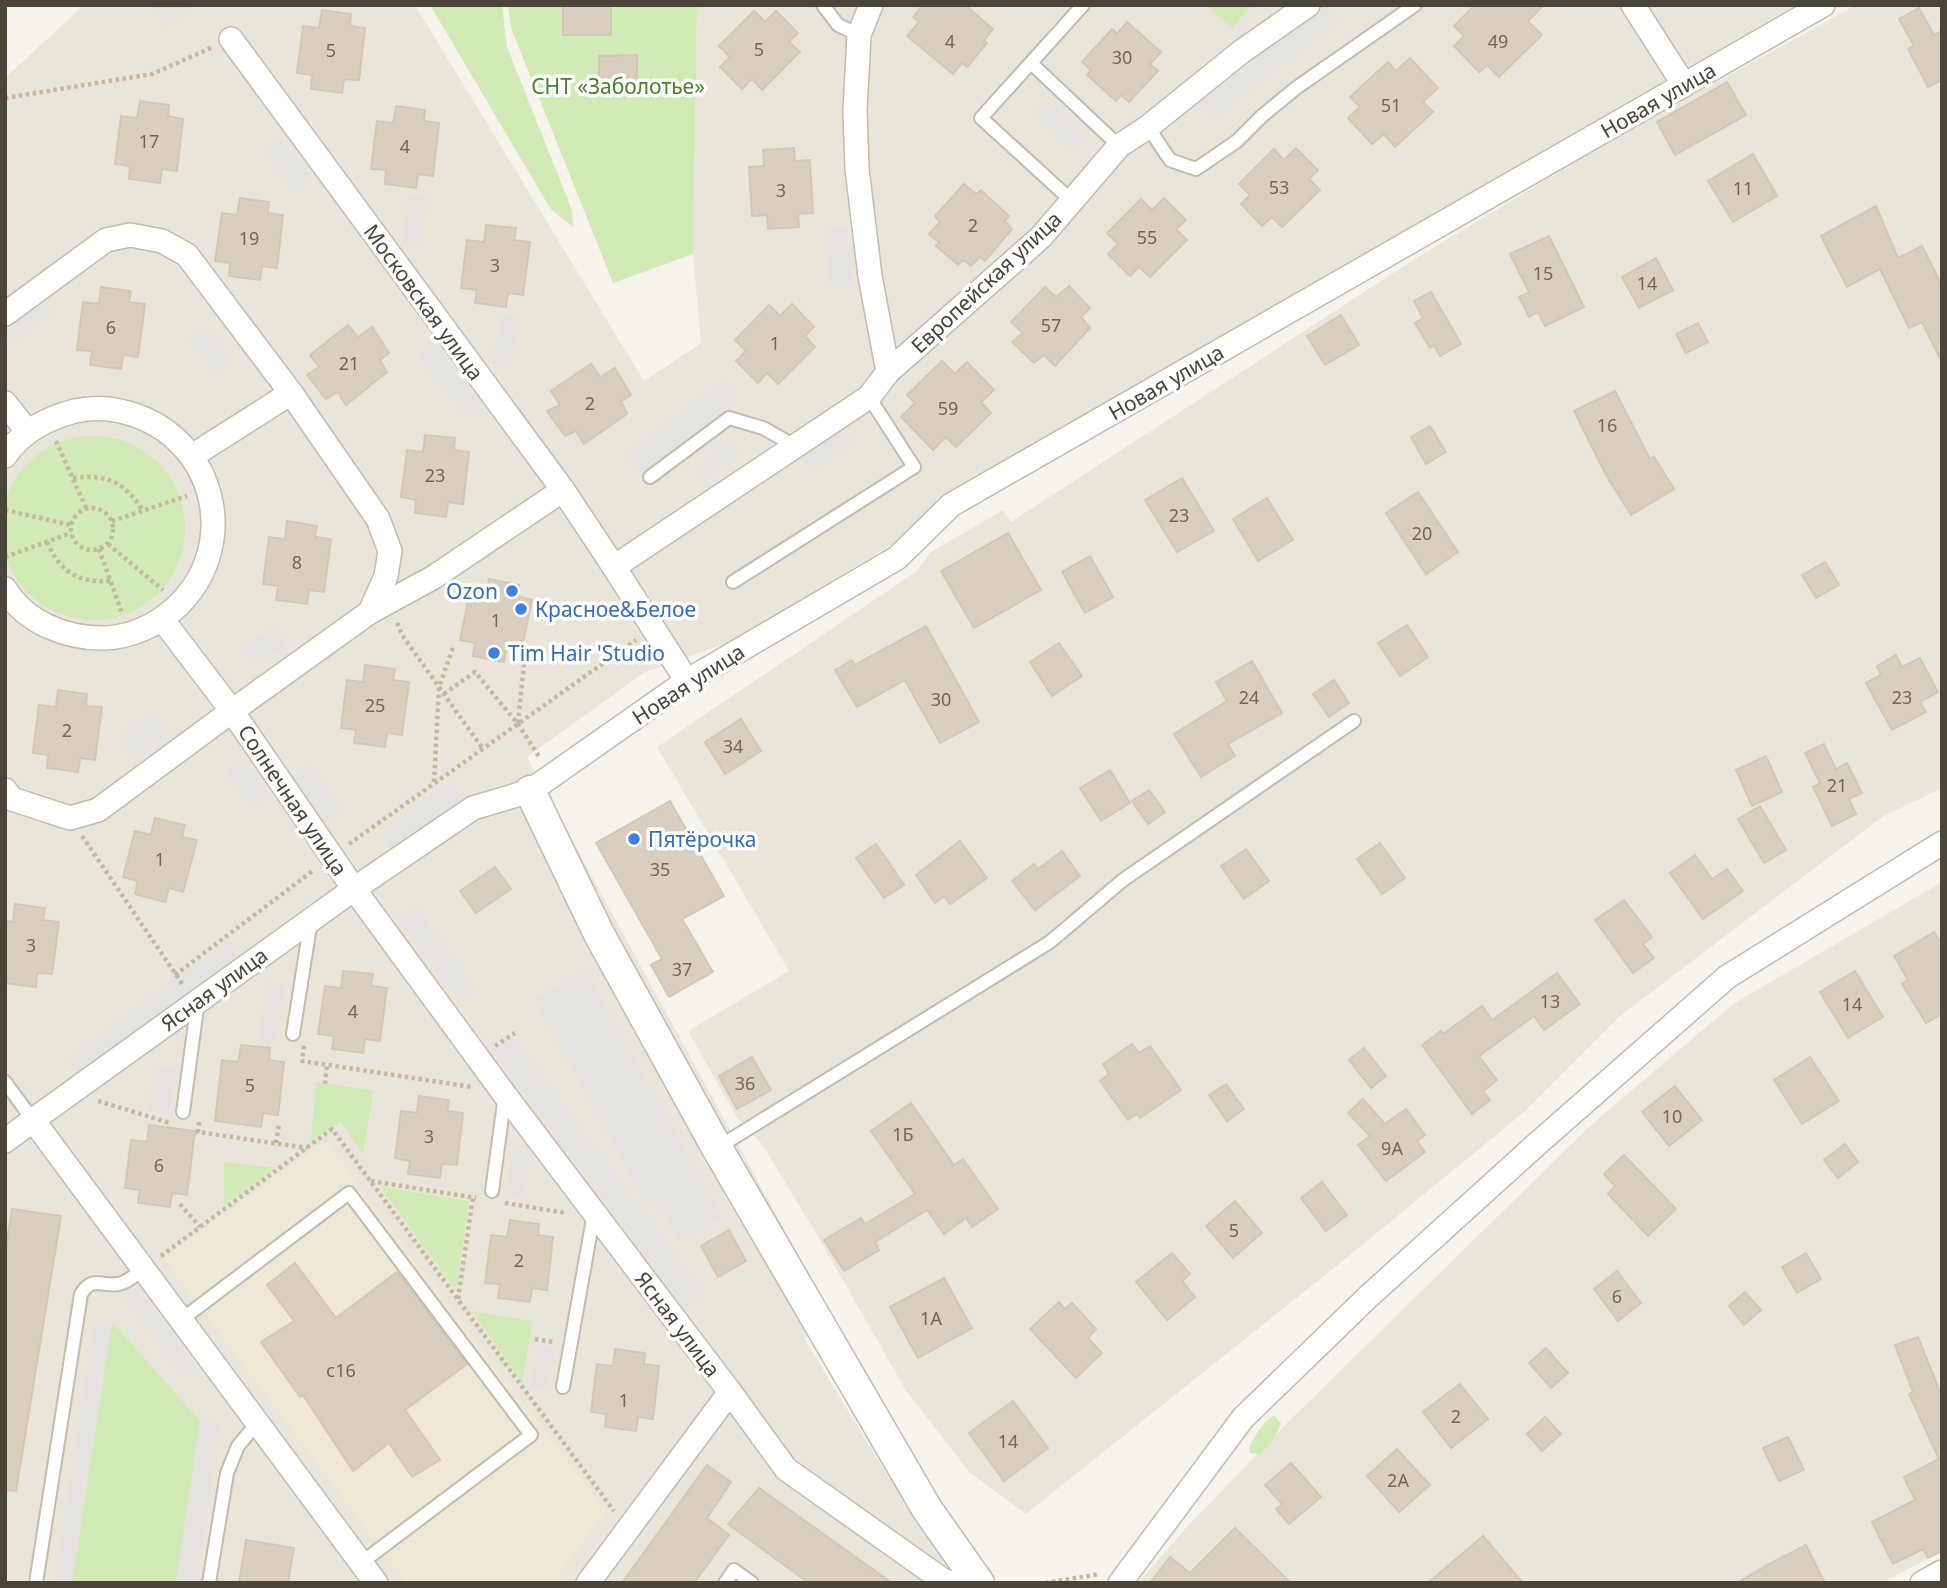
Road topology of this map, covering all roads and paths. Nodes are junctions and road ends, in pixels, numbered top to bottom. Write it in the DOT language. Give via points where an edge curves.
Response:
graph roads {
  1 [pos="823,5"];
  2 [pos="871,5"];
  3 [pos="1083,5"];
  4 [pos="1308,5"];
  5 [pos="1415,5"];
  6 [pos="1633,5"];
  7 [pos="1823,5"];
  8 [pos="859,35"];
  9 [pos="231,39"];
  10 [pos="1031,63"];
  11 [pos="1684,85"];
  12 [pos="5,98"];
  13 [pos="1147,127"];
  14 [pos="1119,146"];
  15 [pos="1072,201"];
  16 [pos="5,314"];
  17 [pos="888,372"];
  18 [pos="291,393"];
  19 [pos="869,397"];
  20 [pos="5,403"];
  21 [pos="47,435"];
  22 [pos="795,446"];
  23 [pos="5,456"];
  24 [pos="192,456"];
  25 [pos="650,477"];
  26 [pos="73,478"];
  27 [pos="180,489"];
  28 [pos="208,489"];
  29 [pos="563,490"];
  30 [pos="183,497"];
  31 [pos="186,507"];
  32 [pos="86,508"];
  33 [pos="5,510"];
  34 [pos="143,511"];
  35 [pos="112,521"];
  36 [pos="71,525"];
  37 [pos="71,533"];
  38 [pos="47,542"];
  39 [pos="108,544"];
  40 [pos="99,549"];
  41 [pos="5,557"];
  42 [pos="614,567"];
  43 [pos="111,580"];
  44 [pos="733,582"];
  45 [pos="168,588"];
  46 [pos="7,594"];
  47 [pos="379,607"];
  48 [pos="162,619"];
  49 [pos="653,628"];
  50 [pos="130,634"];
  51 [pos="454,645"];
  52 [pos="526,654"];
  53 [pos="687,681"];
  54 [pos="439,687"];
  55 [pos="444,694"];
  56 [pos="232,710"];
  57 [pos="1354,721"];
  58 [pos="518,724"];
  59 [pos="483,749"];
  60 [pos="434,783"];
  61 [pos="540,784"];
  62 [pos="5,790"];
  63 [pos="70,818"];
  64 [pos="1942,844"];
  65 [pos="331,856"];
  66 [pos="354,889"];
  67 [pos="311,919"];
  68 [pos="175,975"];
  69 [pos="198,1001"];
  70 [pos="299,1034"];
  71 [pos="327,1065"];
  72 [pos="5,1082"];
  73 [pos="325,1084"];
  74 [pos="480,1088"];
  75 [pos="505,1095"];
  76 [pos="98,1100"];
  77 [pos="183,1112"];
  78 [pos="200,1118"];
  79 [pos="33,1120"];
  80 [pos="173,1124"];
  81 [pos="279,1124"];
  82 [pos="185,1128"];
  83 [pos="198,1132"];
  84 [pos="5,1141"];
  85 [pos="276,1143"];
  86 [pos="307,1148"];
  87 [pos="717,1148"];
  88 [pos="370,1181"];
  89 [pos="475,1185"];
  90 [pos="492,1197"];
  91 [pos="473,1198"];
  92 [pos="180,1204"];
  93 [pos="585,1213"];
  94 [pos="200,1227"];
  95 [pos="144,1269"];
  96 [pos="458,1300"];
  97 [pos="181,1320"];
  98 [pos="557,1330"];
  99 [pos="535,1339"];
  100 [pos="563,1387"];
  101 [pos="730,1392"];
  102 [pos="257,1423"];
  103 [pos="1942,1572"];
  104 [pos="356,1573"];
  105 [pos="1124,1576"];
  106 [pos="946,1582"];
  107 [pos="36,1583"];
  108 [pos="209,1583"];
  109 [pos="376,1583"];
  110 [pos="588,1583"];
  111 [pos="725,1583"];
  112 [pos="752,1583"];
  113 [pos="979,1583"];
  114 [pos="1045,1583"];
  115 [pos="1922,1583"];
  1 -- 8 [label="lane" via="838,25"];
  2 -- 8 [label="street, Европейская улица"];
  3 -- 10 [label="lane"];
  4 -- 13 [label="street, Европейская улица"];
  5 -- 13 [label="lane" via="1296,88 1237,141 1196,169 1170,160"];
  6 -- 11 [label="street"];
  7 -- 11 [label="street, Новая улица"];
  8 -- 17 [label="street, Европейская улица" via="857,169"];
  9 -- 12 [label="path" via="152,74"];
  9 -- 29 [label="street, Московская улица"];
  10 -- 14 [label="lane"];
  10 -- 15 [label="lane" via="981,118"];
  11 -- 53 [label="street, Новая улица" via="951,505 897,558"];
  13 -- 14 [label="street, Европейская улица"];
  14 -- 15 [label="street, Европейская улица"];
  15 -- 17 [label="street, Европейская улица" via="1041,237"];
  16 -- 18 [label="street" via="106,240 130,235 162,241 187,255"];
  17 -- 19 [label="street, Европейская улица"];
  18 -- 24 [label="street"];
  18 -- 47 [label="street" via="378,519 390,551"];
  19 -- 22 [label="street, Европейская улица"];
  19 -- 44 [label="lane" via="914,467"];
  20 -- 21 [label="street"];
  21 -- 23 [label="street"];
  21 -- 24 [label="street" via="55,416 85,409 116,410 145,418 171,434"];
  21 -- 26 [label="path"];
  22 -- 25 [label="lane" via="763,428 729,418"];
  22 -- 42 [label="street, Европейская улица"];
  24 -- 28 [label="street"];
  26 -- 32 [label="path"];
  26 -- 34 [label="path" via="106,478 128,491"];
  27 -- 30 [label="path"];
  28 -- 30 [label="path"];
  28 -- 48 [label="street" via="212,544 202,574 185,599"];
  29 -- 42 [label="street, Московская улица"];
  29 -- 47 [label="street, Солнечная улица" via="434,577"];
  30 -- 31 [label="path"];
  30 -- 34 [label="path"];
  32 -- 35 [label="path" via="102,510"];
  32 -- 36 [label="path"];
  33 -- 36 [label="path"];
  34 -- 35 [label="path"];
  35 -- 39 [label="path"];
  36 -- 37 [label="path"];
  37 -- 38 [label="path"];
  37 -- 40 [label="path" via="79,546"];
  38 -- 41 [label="path"];
  38 -- 43 [label="path" via="64,569 78,578"];
  39 -- 40 [label="path"];
  39 -- 45 [label="path" via="165,592"];
  40 -- 43 [label="path"];
  42 -- 49 [label="street"];
  43 -- 50 [label="path"];
  46 -- 50 [label="street" via="49,628 107,638"];
  47 -- 54 [label="path"];
  47 -- 56 [label="street, Солнечная улица"];
  48 -- 50 [label="street"];
  48 -- 56 [label="street, Солнечная улица"];
  49 -- 53 [label="street"];
  49 -- 58 [label="path"];
  51 -- 54 [label="path"];
  52 -- 58 [label="path"];
  53 -- 61 [label="street, Новая улица"];
  54 -- 55 [label="path"];
  54 -- 60 [label="path"];
  55 -- 58 [label="path" via="475,672"];
  55 -- 59 [label="path"];
  56 -- 63 [label="street, Солнечная улица" via="99,810"];
  56 -- 65 [label="street, Солнечная улица"];
  57 -- 87 [label="lane" via="1122,880 1050,942"];
  58 -- 59 [label="path"];
  58 -- 61 [label="path"];
  59 -- 60 [label="path"];
  60 -- 65 [label="path"];
  61 -- 66 [label="street, Новая улица" via="473,808"];
  61 -- 87 [label="street" via="599,934"];
  62 -- 63 [label="street" via="12,799"];
  63 -- 68 [label="path"];
  64 -- 105 [label="street" via="1727,977 1537,1144 1243,1418"];
  65 -- 66 [label="street, Солнечная улица"];
  65 -- 68 [label="path"];
  66 -- 67 [label="street, Ясная улица"];
  66 -- 75 [label="street, Ясная улица"];
  67 -- 69 [label="street, Ясная улица"];
  67 -- 70 [label="lane"];
  68 -- 69 [label="path"];
  69 -- 77 [label="lane"];
  69 -- 79 [label="street, Ясная улица"];
  70 -- 71 [label="path" via="302,1061"];
  71 -- 73 [label="path"];
  71 -- 74 [label="path"];
  72 -- 79 [label="lane"];
  75 -- 90 [label="lane"];
  75 -- 93 [label="street, Ясная улица"];
  76 -- 80 [label="path"];
  78 -- 83 [label="path"];
  79 -- 84 [label="street, Ясная улица"];
  79 -- 95 [label="street"];
  81 -- 85 [label="path"];
  82 -- 83 [label="path"];
  83 -- 85 [label="path"];
  85 -- 86 [label="path"];
  87 -- 113 [label="street" via="927,1509"];
  88 -- 91 [label="path"];
  89 -- 91 [label="path"];
  90 -- 91 [label="path"];
  90 -- 93 [label="path"];
  91 -- 96 [label="path"];
  92 -- 94 [label="path"];
  93 -- 100 [label="lane"];
  93 -- 101 [label="street, Ясная улица"];
  95 -- 97 [label="street"];
  95 -- 107 [label="lane" via="119,1284 95,1282 81,1294"];
  97 -- 102 [label="street"];
  97 -- 104 [label="lane" via="349,1193 531,1435"];
  98 -- 99 [label="path" via="555,1343"];
  101 -- 106 [label="street, Ясная улица" via="786,1469"];
  101 -- 110 [label="street"];
  102 -- 104 [label="street"];
  102 -- 108 [label="lane" via="229,1466"];
  103 -- 115 [label="street"];
  104 -- 109 [label="street"];
  105 -- 114 [label="path"];
  111 -- 112 [label="lane" via="734,1570"];
}
